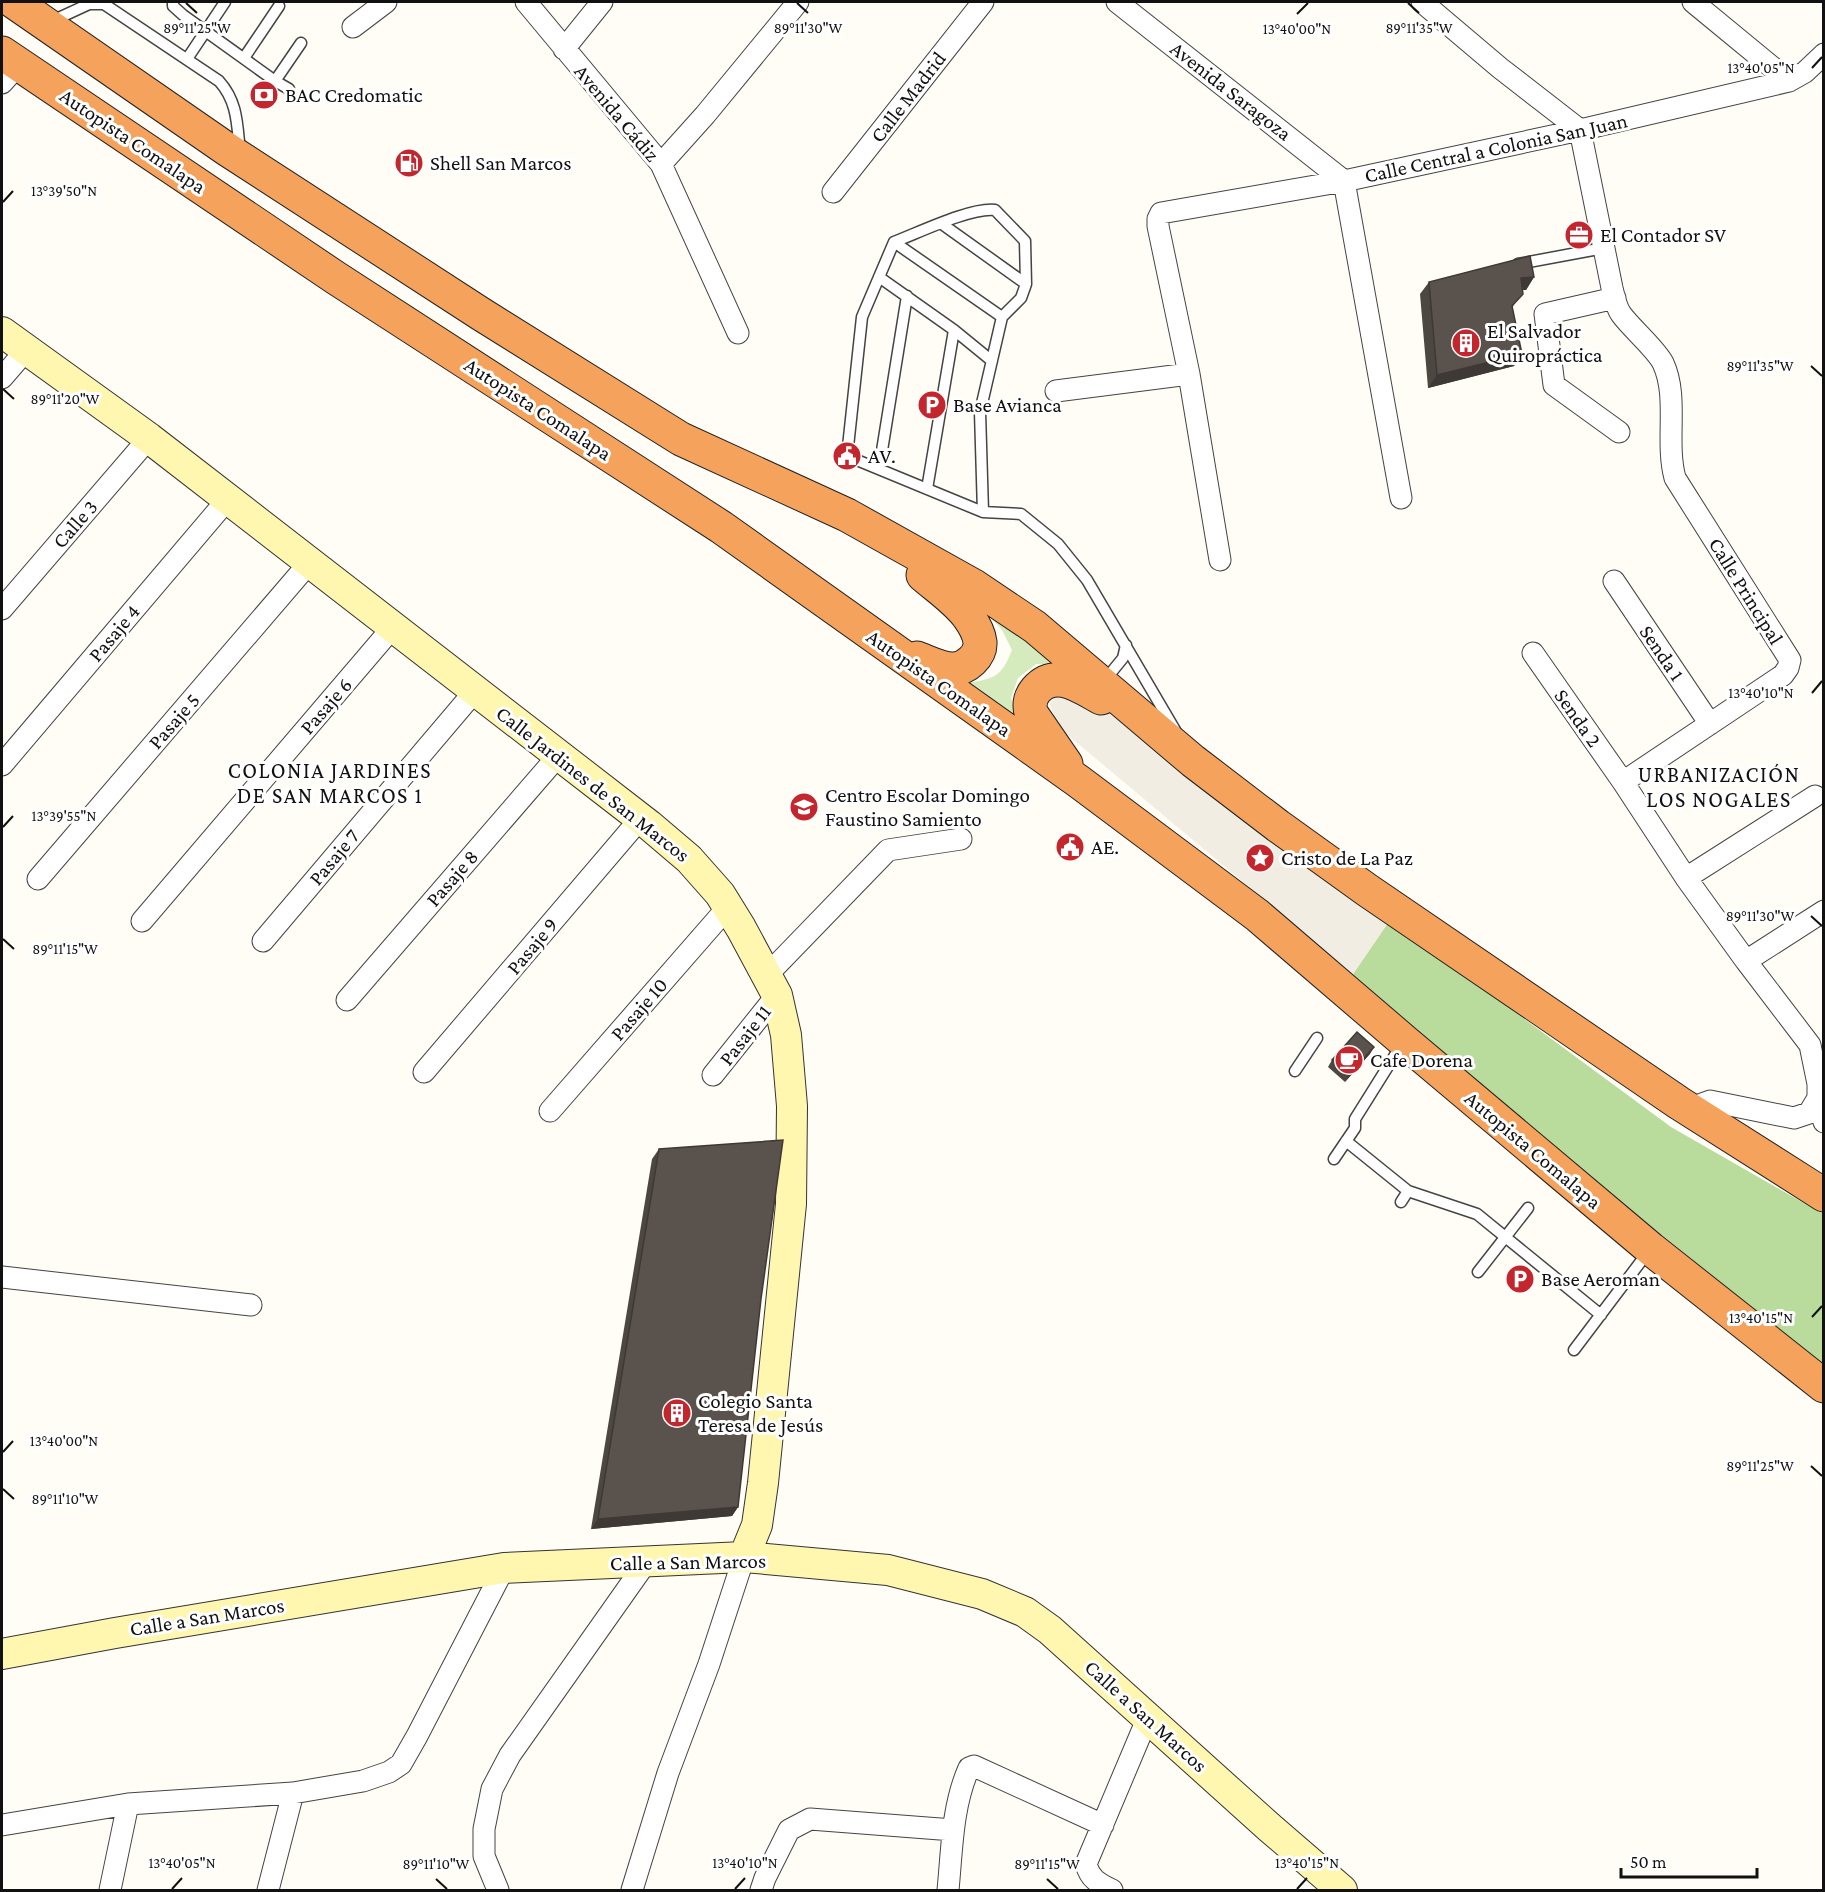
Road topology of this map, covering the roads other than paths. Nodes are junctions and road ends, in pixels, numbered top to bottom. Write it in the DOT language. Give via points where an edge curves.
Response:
graph roads {
  1 [pos="14,2"];
  2 [pos="173,2"];
  3 [pos="225,2"];
  4 [pos="386,2"];
  5 [pos="526,2"];
  6 [pos="602,2"];
  7 [pos="798,2"];
  8 [pos="983,2"];
  9 [pos="1117,2"];
  10 [pos="1422,2"];
  11 [pos="1693,2"];
  12 [pos="279,6"];
  13 [pos="46,24"];
  14 [pos="353,27"];
  15 [pos="206,30"];
  16 [pos="301,43"];
  17 [pos="564,49"];
  18 [pos="1824,54"];
  19 [pos="244,58"];
  20 [pos="187,59"];
  21 [pos="6,66"];
  22 [pos="275,81"];
  23 [pos="1789,81"];
  24 [pos="290,89"];
  25 [pos="1580,130"];
  26 [pos="241,158"];
  27 [pos="661,164"];
  28 [pos="1344,181"];
  29 [pos="833,192"];
  30 [pos="942,224"];
  31 [pos="894,242"];
  32 [pos="1604,248"];
  33 [pos="1504,266"];
  34 [pos="879,276"];
  35 [pos="1026,284"];
  36 [pos="1613,293"];
  37 [pos="907,296"];
  38 [pos="1002,317"];
  39 [pos="954,330"];
  40 [pos="2,332"];
  41 [pos="738,333"];
  42 [pos="27,349"];
  43 [pos="992,361"];
  44 [pos="1189,374"];
  45 [pos="2,378"];
  46 [pos="1056,391"];
  47 [pos="1619,432"];
  48 [pos="149,438"];
  49 [pos="879,469"];
  50 [pos="927,489"];
  51 [pos="1401,498"];
  52 [pos="227,500"];
  53 [pos="983,512"];
  54 [pos="847,515"];
  55 [pos="1220,560"];
  56 [pos="310,562"];
  57 [pos="1614,581"];
  58 [pos="2,609"];
  59 [pos="853,622"];
  60 [pos="393,627"];
  61 [pos="1126,645"];
  62 [pos="1533,653"];
  63 [pos="1101,684"];
  64 [pos="475,691"];
  65 [pos="1147,723"];
  66 [pos="1710,724"];
  67 [pos="558,756"];
  68 [pos="1193,761"];
  69 [pos="2,765"];
  70 [pos="1078,781"];
  71 [pos="1623,782"];
  72 [pos="1815,796"];
  73 [pos="640,819"];
  74 [pos="961,839"];
  75 [pos="1686,878"];
  76 [pos="38,879"];
  77 [pos="728,907"];
  78 [pos="1824,911"];
  79 [pos="142,921"];
  80 [pos="263,941"];
  81 [pos="1746,961"];
  82 [pos="772,985"];
  83 [pos="347,1000"];
  84 [pos="1317,1038"];
  85 [pos="1817,1040"];
  86 [pos="1404,1041"];
  87 [pos="1295,1071"];
  88 [pos="424,1072"];
  89 [pos="713,1075"];
  90 [pos="1818,1098"];
  91 [pos="1688,1109"];
  92 [pos="550,1111"];
  93 [pos="1824,1122"];
  94 [pos="1346,1142"];
  95 [pos="1334,1159"];
  96 [pos="1408,1191"];
  97 [pos="1824,1195"];
  98 [pos="1401,1202"];
  99 [pos="1528,1208"];
  100 [pos="1507,1239"];
  101 [pos="1651,1249"];
  102 [pos="1478,1272"];
  103 [pos="2,1277"];
  104 [pos="251,1305"];
  105 [pos="1601,1315"];
  106 [pos="1574,1350"];
  107 [pos="1824,1386"];
  108 [pos="744,1557"];
  109 [pos="647,1561"];
  110 [pos="504,1568"];
  111 [pos="2,1654"];
  112 [pos="1148,1717"];
  113 [pos="293,1793"];
  114 [pos="128,1804"];
  115 [pos="2,1825"];
  116 [pos="1103,1825"];
  117 [pos="953,1830"];
  118 [pos="110,1890"];
  119 [pos="268,1890"];
  120 [pos="498,1890"];
  121 [pos="632,1890"];
  122 [pos="761,1890"];
  123 [pos="948,1890"];
  124 [pos="1112,1890"];
  125 [pos="1342,1890"];
  1 -- 13 [label="highway"];
  2 -- 15 [label="lane" via="173,6"];
  3 -- 15 [label="lane"];
  4 -- 14 [label="street"];
  5 -- 17 [label="street, Avenida Cádiz"];
  6 -- 17 [label="street"];
  7 -- 27 [label="street"];
  8 -- 29 [label="street, Calle Madrid"];
  9 -- 28 [label="street, Avenida Saragoza"];
  10 -- 25 [label="street"];
  11 -- 23 [label="street"];
  12 -- 19 [label="lane"];
  13 -- 20 [label="lane" via="89,4 104,4"];
  13 -- 26 [label="highway"];
  15 -- 19 [label="lane"];
  15 -- 20 [label="lane"];
  16 -- 22 [label="lane"];
  17 -- 27 [label="street, Avenida Cádiz"];
  18 -- 23 [label="street, Calle Central a Colonia San Juan"];
  19 -- 22 [label="lane"];
  20 -- 26 [label="lane" via="229,92"];
  21 -- 59 [label="highway, Autopista Comalapa" via="722,527"];
  22 -- 24 [label="lane"];
  23 -- 25 [label="street, Calle Central a Colonia San Juan"];
  25 -- 28 [label="street, Calle Central a Colonia San Juan"];
  25 -- 32 [label="street"];
  26 -- 54 [label="highway" via="681,439"];
  27 -- 41 [label="street, Avenida Cádiz"];
  28 -- 44 [label="street, Calle Central a Colonia San Juan" via="1161,213 1158,226"];
  28 -- 51 [label="street"];
  30 -- 31 [label="lane"];
  30 -- 35 [label="lane"];
  30 -- 35 [label="lane" via="995,210 1026,241"];
  31 -- 34 [label="lane"];
  31 -- 38 [label="lane"];
  32 -- 33 [label="lane"];
  32 -- 36 [label="street"];
  34 -- 37 [label="lane"];
  34 -- 49 [label="lane" via="862,317 848,456"];
  35 -- 38 [label="lane" via="1021,298"];
  36 -- 47 [label="street" via="1545,314 1554,385"];
  36 -- 66 [label="street, Calle Principal" via="1619,312 1663,362 1671,394 1671,462 1675,478 1790,660 1783,675"];
  37 -- 39 [label="lane"];
  37 -- 49 [label="lane"];
  38 -- 43 [label="lane"];
  39 -- 43 [label="lane"];
  39 -- 50 [label="lane"];
  40 -- 42 [label="main road, Calle Jardines de San Marcos"];
  42 -- 45 [label="street"];
  42 -- 48 [label="main road, Calle Jardines de San Marcos"];
  43 -- 53 [label="lane" via="980,412"];
  44 -- 46 [label="street"];
  44 -- 55 [label="street"];
  48 -- 52 [label="main road, Calle Jardines de San Marcos"];
  48 -- 58 [label="street, Calle 3"];
  49 -- 50 [label="lane"];
  50 -- 53 [label="lane"];
  52 -- 56 [label="main road, Calle Jardines de San Marcos"];
  52 -- 69 [label="street, Pasaje 4"];
  53 -- 61 [label="lane" via="1021,514 1058,544 1087,580"];
  54 -- 59 [label="highway" via="956,602 980,642 970,663 963,668 946,669 889,645"];
  54 -- 63 [label="highway" via="974,586 1035,627"];
  56 -- 60 [label="main road, Calle Jardines de San Marcos"];
  56 -- 76 [label="street, Pasaje 5"];
  57 -- 66 [label="street, Senda 1"];
  59 -- 70 [label="highway, Autopista Comalapa"];
  60 -- 64 [label="main road, Calle Jardines de San Marcos"];
  60 -- 79 [label="street, Pasaje 6"];
  61 -- 63 [label="lane" via="1123,658"];
  61 -- 68 [label="lane"];
  62 -- 71 [label="street, Senda 2"];
  63 -- 65 [label="highway"];
  64 -- 67 [label="main road, Calle Jardines de San Marcos"];
  64 -- 80 [label="street, Pasaje 7"];
  65 -- 68 [label="highway"];
  65 -- 70 [label="highway" via="1074,684 1060,680 1044,683 1033,694 1031,713"];
  66 -- 71 [label="street, Calle Principal"];
  67 -- 73 [label="main road, Calle Jardines de San Marcos"];
  67 -- 83 [label="street, Pasaje 8"];
  68 -- 91 [label="highway" via="1366,890"];
  70 -- 86 [label="highway, Autopista Comalapa" via="1257,915"];
  71 -- 75 [label="street"];
  72 -- 75 [label="street"];
  73 -- 77 [label="main road, Calle Jardines de San Marcos" via="689,859"];
  73 -- 88 [label="street, Pasaje 9"];
  74 -- 82 [label="street, Pasaje 11" via="888,850"];
  75 -- 81 [label="street"];
  77 -- 82 [label="main road, Calle Jardines de San Marcos"];
  77 -- 92 [label="street, Pasaje 10"];
  78 -- 81 [label="street"];
  81 -- 85 [label="street"];
  82 -- 89 [label="street, Pasaje 11"];
  82 -- 108 [label="main road, Calle Jardines de San Marcos" via="786,1035 792,1106 791,1204 760,1504 757,1525"];
  84 -- 87 [label="lane"];
  85 -- 90 [label="street"];
  86 -- 94 [label="lane" via="1355,1119 1355,1128"];
  86 -- 101 [label="highway, Autopista Comalapa"];
  90 -- 91 [label="street" via="1809,1113 1794,1118 1710,1101"];
  90 -- 93 [label="street"];
  91 -- 97 [label="highway"];
  94 -- 95 [label="lane"];
  94 -- 96 [label="lane"];
  96 -- 98 [label="lane"];
  96 -- 100 [label="lane" via="1477,1214"];
  99 -- 100 [label="lane"];
  100 -- 102 [label="lane"];
  100 -- 105 [label="lane"];
  101 -- 105 [label="lane"];
  101 -- 107 [label="highway, Autopista Comalapa"];
  103 -- 104 [label="street"];
  105 -- 106 [label="lane"];
  108 -- 109 [label="main road, Calle a San Marcos"];
  108 -- 112 [label="main road, Calle a San Marcos" via="888,1570 982,1594 1025,1612 1050,1630"];
  108 -- 121 [label="street" via="668,1773"];
  109 -- 110 [label="main road, Calle a San Marcos"];
  109 -- 120 [label="street" via="510,1755 492,1789 483,1856"];
  110 -- 111 [label="main road, Calle a San Marcos"];
  110 -- 113 [label="street" via="401,1764 363,1781"];
  112 -- 116 [label="street"];
  112 -- 125 [label="main road, Calle a San Marcos"];
  113 -- 114 [label="street"];
  113 -- 119 [label="street"];
  114 -- 115 [label="street"];
  114 -- 118 [label="street"];
  116 -- 117 [label="street" via="974,1766 962,1782"];
  116 -- 124 [label="street" via="1086,1864 1095,1882"];
  117 -- 122 [label="street" via="810,1819 789,1830"];
  117 -- 123 [label="street"];
}
